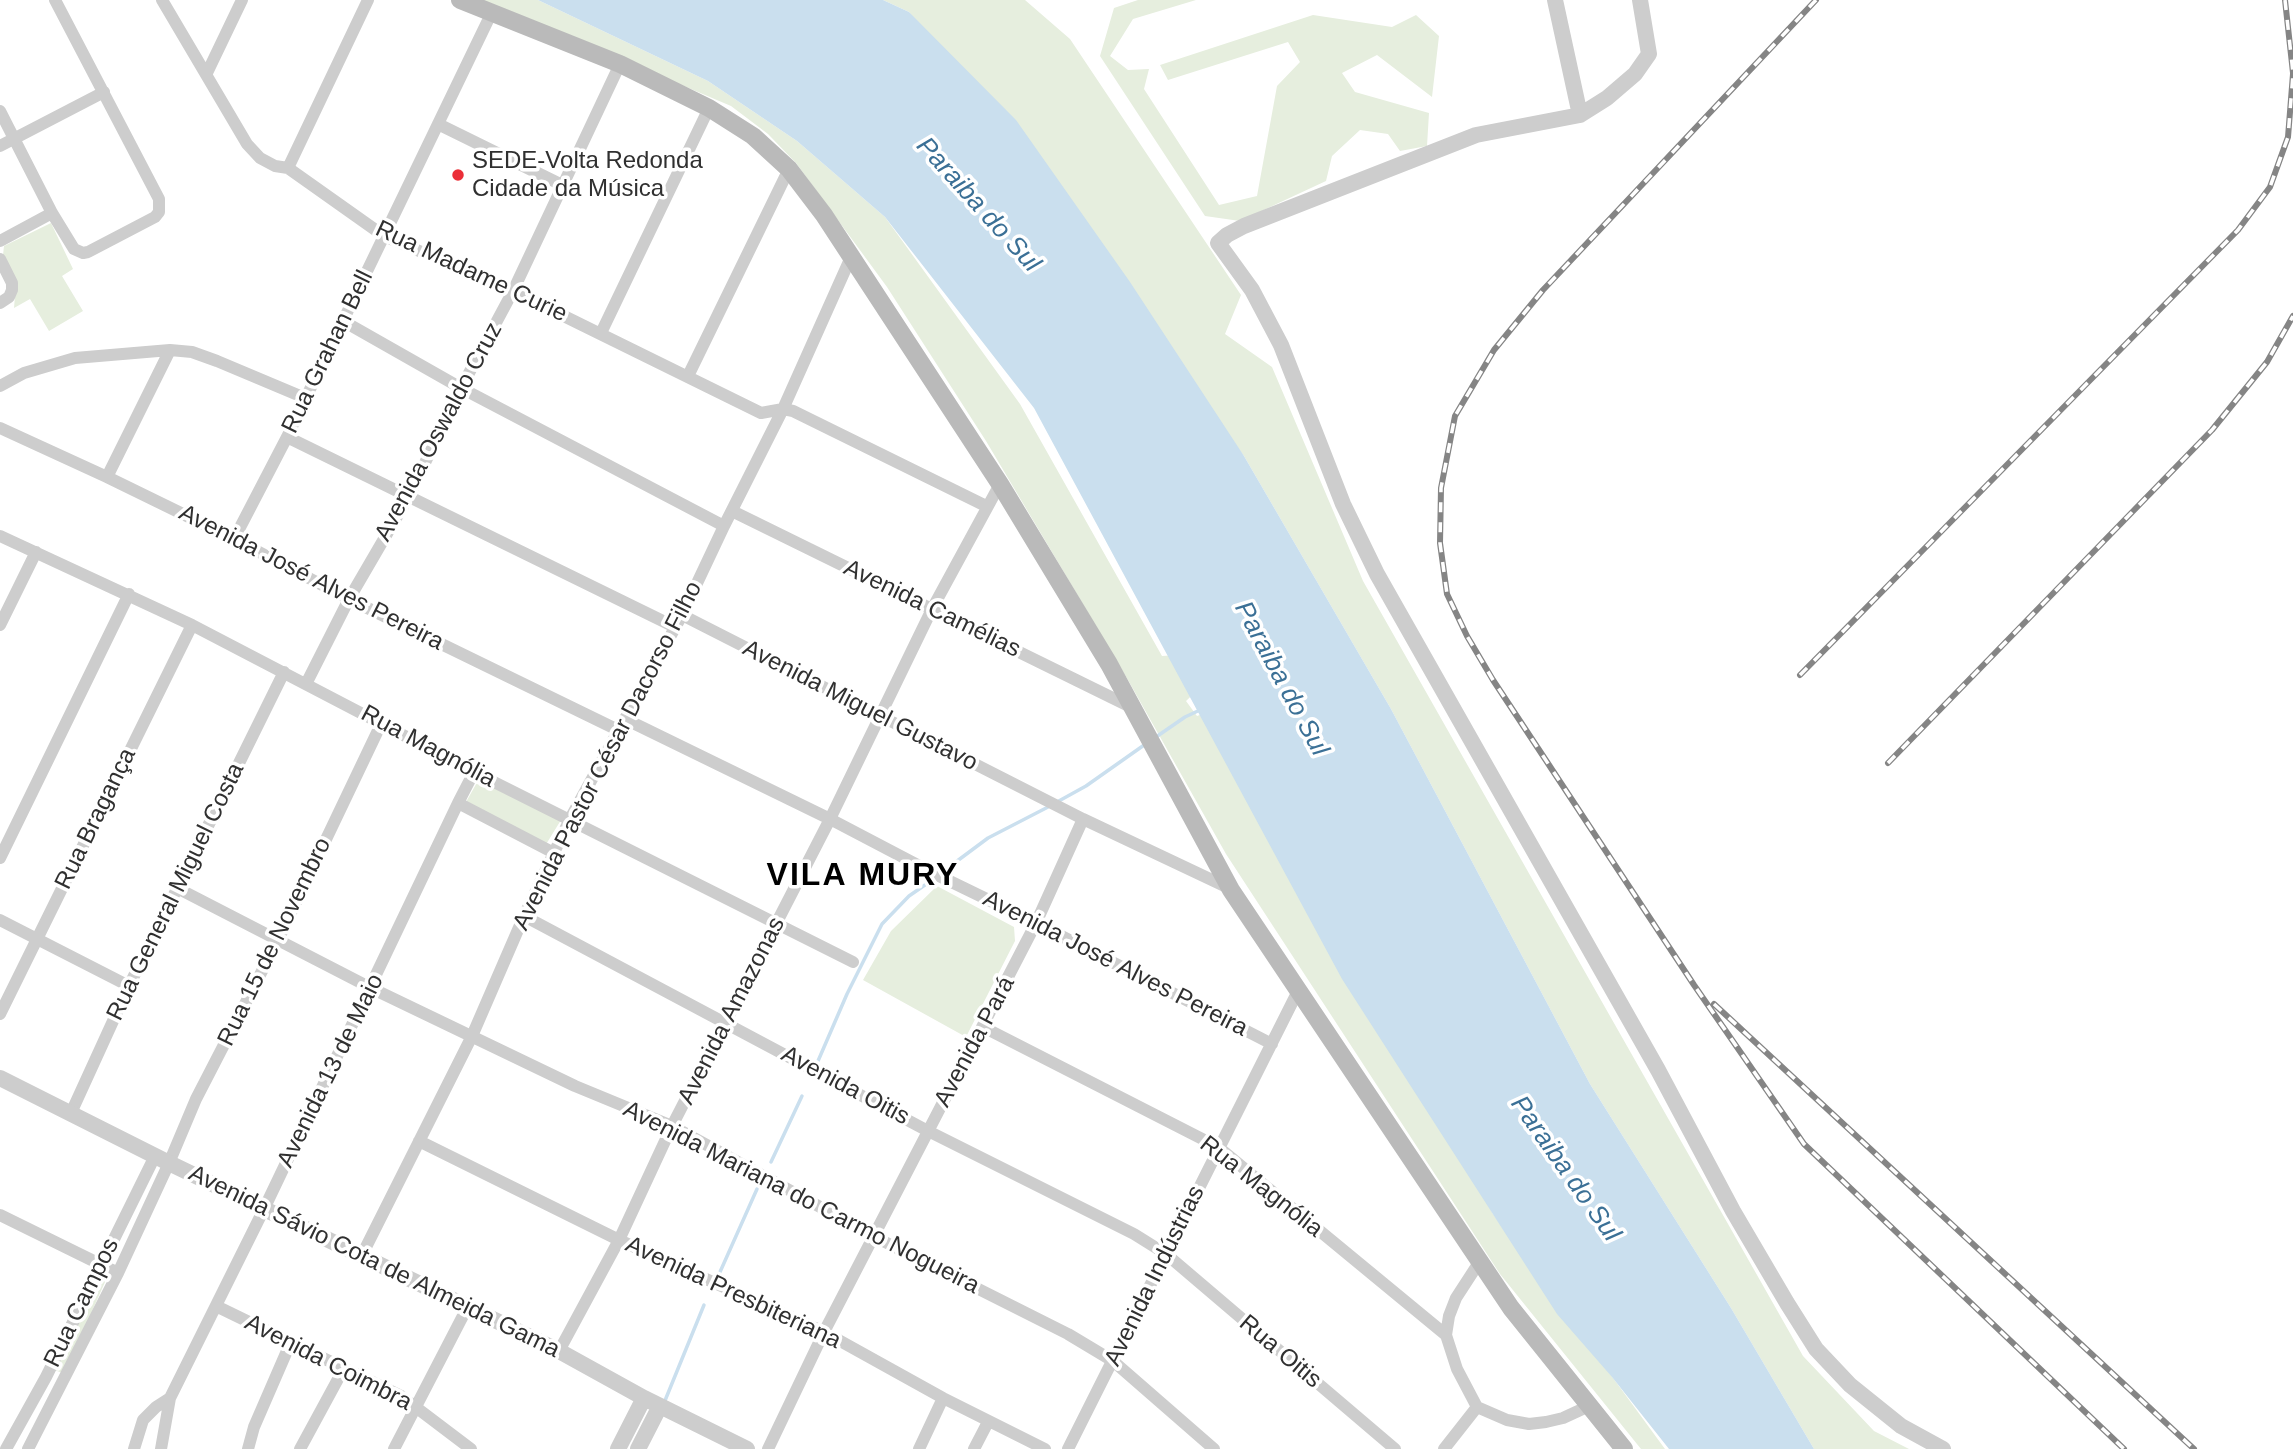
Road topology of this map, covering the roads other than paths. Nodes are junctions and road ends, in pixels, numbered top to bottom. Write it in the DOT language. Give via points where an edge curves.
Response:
graph roads {
  1 [pos="55,0"];
  2 [pos="162,0"];
  3 [pos="242,0"];
  4 [pos="368,0"];
  5 [pos="460,0"];
  6 [pos="1555,0"];
  7 [pos="1640,0"];
  8 [pos="492,12"];
  9 [pos="620,64"];
  10 [pos="207,73"];
  11 [pos="104,92"];
  12 [pos="709,108"];
  13 [pos="0,111"];
  14 [pos="1580,116"];
  15 [pos="438,124"];
  16 [pos="14,138"];
  17 [pos="0,146"];
  18 [pos="288,168"];
  19 [pos="789,169"];
  20 [pos="562,185"];
  21 [pos="52,213"];
  22 [pos="384,236"];
  23 [pos="0,241"];
  24 [pos="851,257"];
  25 [pos="0,259"];
  26 [pos="513,291"];
  27 [pos="0,303"];
  28 [pos="342,321"];
  29 [pos="601,333"];
  30 [pos="170,350"];
  31 [pos="688,376"];
  32 [pos="0,386"];
  33 [pos="461,388"];
  34 [pos="305,398"];
  35 [pos="783,410"];
  36 [pos="0,428"];
  37 [pos="287,437"];
  38 [pos="107,477"];
  39 [pos="1000,484"];
  40 [pos="409,496"];
  41 [pos="986,506"];
  42 [pos="732,511"];
  43 [pos="724,526"];
  44 [pos="0,536"];
  45 [pos="234,539"];
  46 [pos="36,552"];
  47 [pos="129,594"];
  48 [pos="349,599"];
  49 [pos="932,609"];
  50 [pos="682,615"];
  51 [pos="0,625"];
  52 [pos="192,625"];
  53 [pos="675,627"];
  54 [pos="285,673"];
  55 [pos="306,684"];
  56 [pos="1133,708"];
  57 [pos="879,716"];
  58 [pos="382,722"];
  59 [pos="623,725"];
  60 [pos="474,772"];
  61 [pos="458,803"];
  62 [pos="570,819"];
  63 [pos="830,819"];
  64 [pos="1083,819"];
  65 [pos="554,853"];
  66 [pos="0,858"];
  67 [pos="177,888"];
  68 [pos="1231,890"];
  69 [pos="524,916"];
  70 [pos="0,920"];
  71 [pos="1037,923"];
  72 [pos="776,924"];
  73 [pos="37,940"];
  74 [pos="278,940"];
  75 [pos="853,962"];
  76 [pos="129,986"];
  77 [pos="371,988"];
  78 [pos="1298,991"];
  79 [pos="0,1014"];
  80 [pos="725,1022"];
  81 [pos="983,1027"];
  82 [pos="472,1036"];
  83 [pos="1272,1044"];
  84 [pos="0,1078"];
  85 [pos="71,1113"];
  86 [pos="672,1126"];
  87 [pos="928,1131"];
  88 [pos="419,1141"];
  89 [pos="1218,1147"];
  90 [pos="162,1160"];
  91 [pos="264,1209"];
  92 [pos="1,1217"];
  93 [pos="875,1237"];
  94 [pos="619,1240"];
  95 [pos="1166,1254"];
  96 [pos="362,1255"];
  97 [pos="1480,1261"];
  98 [pos="100,1265"];
  99 [pos="118,1273"];
  100 [pos="216,1306"];
  101 [pos="467,1308"];
  102 [pos="824,1332"];
  103 [pos="1446,1335"];
  104 [pos="290,1344"];
  105 [pos="559,1350"];
  106 [pos="1113,1361"];
  107 [pos="344,1368"];
  108 [pos="46,1377"];
  109 [pos="62,1385"];
  110 [pos="170,1398"];
  111 [pos="644,1398"];
  112 [pos="943,1398"];
  113 [pos="416,1406"];
  114 [pos="660,1406"];
  115 [pos="1589,1406"];
  116 [pos="1477,1407"];
  117 [pos="988,1422"];
  118 [pos="6,1449"];
  119 [pos="28,1449"];
  120 [pos="134,1449"];
  121 [pos="161,1449"];
  122 [pos="248,1449"];
  123 [pos="300,1449"];
  124 [pos="394,1449"];
  125 [pos="471,1449"];
  126 [pos="618,1449"];
  127 [pos="638,1449"];
  128 [pos="747,1449"];
  129 [pos="768,1449"];
  130 [pos="919,1449"];
  131 [pos="974,1449"];
  132 [pos="1045,1449"];
  133 [pos="1068,1449"];
  134 [pos="1214,1449"];
  135 [pos="1395,1449"];
  136 [pos="1444,1449"];
  137 [pos="1624,1449"];
  138 [pos="1942,1449"];
  1 -- 11 [label="street"];
  2 -- 10 [label="street, Rua Madame Curie"];
  3 -- 10 [label="street"];
  4 -- 18 [label="street"];
  5 -- 8 [label="main road"];
  6 -- 14 [label="street"];
  7 -- 14 [label="street" via="1649,54 1635,74"];
  8 -- 9 [label="main road"];
  8 -- 15 [label="street, Rua Grahan Bell"];
  9 -- 12 [label="main road"];
  9 -- 20 [label="street, Avenida Oswaldo Cruz"];
  10 -- 18 [label="street, Rua Madame Curie" via="247,144 260,158"];
  11 -- 16 [label="street"];
  11 -- 21 [label="street" via="159,199 159,212 83,253 74,249"];
  12 -- 19 [label="main road" via="753,136"];
  12 -- 29 [label="street"];
  13 -- 16 [label="street"];
  14 -- 138 [label="street" via="1476,135 1244,226 1218,243 1252,290 1281,345 1343,504 1377,574 1787,1303 1816,1349 1850,1385 1902,1426"];
  15 -- 20 [label="street"];
  15 -- 22 [label="street, Rua Grahan Bell"];
  16 -- 17 [label="street"];
  16 -- 21 [label="street"];
  18 -- 22 [label="street, Rua Madame Curie"];
  19 -- 24 [label="main road"];
  19 -- 31 [label="street"];
  20 -- 26 [label="street, Avenida Oswaldo Cruz"];
  21 -- 23 [label="street"];
  22 -- 26 [label="street, Rua Madame Curie"];
  22 -- 28 [label="street, Rua Grahan Bell"];
  24 -- 35 [label="street, Avenida Pastor César Dacorso Filho"];
  24 -- 39 [label="main road"];
  25 -- 27 [label="street" via="12,290"];
  26 -- 29 [label="street, Rua Madame Curie"];
  26 -- 33 [label="street, Avenida Oswaldo Cruz"];
  28 -- 33 [label="street"];
  28 -- 34 [label="street, Rua Grahan Bell"];
  29 -- 31 [label="street, Rua Madame Curie"];
  30 -- 32 [label="street" via="75,358 24,373"];
  30 -- 34 [label="street" via="192,352"];
  30 -- 38 [label="street"];
  31 -- 35 [label="street, Rua Madame Curie" via="761,413"];
  33 -- 40 [label="street, Avenida Oswaldo Cruz"];
  33 -- 43 [label="street"];
  34 -- 37 [label="street, Rua Grahan Bell"];
  35 -- 41 [label="street, Rua Madame Curie"];
  35 -- 42 [label="street, Avenida Pastor César Dacorso Filho"];
  36 -- 38 [label="street, Avenida José Alves Pereira"];
  37 -- 40 [label="street"];
  37 -- 45 [label="street, Rua Grahan Bell"];
  38 -- 45 [label="street, Avenida José Alves Pereira"];
  39 -- 41 [label="street, Avenida Amazonas"];
  39 -- 56 [label="main road"];
  40 -- 48 [label="street, Avenida Oswaldo Cruz"];
  40 -- 53 [label="street"];
  41 -- 49 [label="street, Avenida Amazonas"];
  42 -- 43 [label="street, Avenida Pastor César Dacorso Filho"];
  42 -- 49 [label="street, Avenida Camélias"];
  43 -- 50 [label="street, Avenida Pastor César Dacorso Filho"];
  44 -- 46 [label="street, Rua Magnólia"];
  45 -- 48 [label="street, Avenida José Alves Pereira"];
  46 -- 47 [label="street, Rua Magnólia"];
  46 -- 51 [label="street"];
  47 -- 52 [label="street, Rua Magnólia"];
  47 -- 66 [label="street"];
  48 -- 55 [label="street, Avenida Oswaldo Cruz"];
  48 -- 59 [label="street, Avenida José Alves Pereira"];
  49 -- 56 [label="street, Avenida Camélias"];
  49 -- 57 [label="street, Avenida Amazonas"];
  50 -- 53 [label="street, Avenida Pastor César Dacorso Filho"];
  50 -- 57 [label="street, Avenida Miguel Gustavo"];
  52 -- 54 [label="street, Rua Magnólia"];
  52 -- 73 [label="street, Rua Bragança"];
  53 -- 59 [label="street, Avenida Pastor César Dacorso Filho"];
  54 -- 55 [label="street, Rua Magnólia"];
  54 -- 67 [label="street, Rua General Miguel Costa"];
  55 -- 58 [label="street, Rua Magnólia"];
  56 -- 68 [label="main road"];
  57 -- 63 [label="street, Avenida Amazonas"];
  57 -- 64 [label="street, Avenida Miguel Gustavo"];
  58 -- 60 [label="street, Rua Magnólia"];
  58 -- 74 [label="street, Rua 15 de Novembro"];
  59 -- 62 [label="street, Avenida Pastor César Dacorso Filho"];
  59 -- 63 [label="street, Avenida José Alves Pereira"];
  60 -- 61 [label="street, Avenida 13 de Maio"];
  60 -- 62 [label="street, Rua Magnólia"];
  61 -- 65 [label="street"];
  61 -- 77 [label="street, Avenida 13 de Maio"];
  62 -- 65 [label="street, Avenida Pastor César Dacorso Filho"];
  62 -- 72 [label="street, Rua Magnólia"];
  63 -- 71 [label="street, Avenida José Alves Pereira"];
  63 -- 72 [label="street, Avenida Amazonas"];
  64 -- 68 [label="street"];
  64 -- 71 [label="street, Avenida Pará"];
  65 -- 69 [label="street, Avenida Pastor César Dacorso Filho"];
  67 -- 74 [label="street, Avenida Mariana do Carmo Nogueira"];
  67 -- 76 [label="street, Rua General Miguel Costa"];
  68 -- 78 [label="main road"];
  69 -- 80 [label="street, Avenida Oitis"];
  69 -- 82 [label="street, Avenida Pastor César Dacorso Filho"];
  70 -- 73 [label="street"];
  71 -- 81 [label="street, Avenida Pará"];
  71 -- 83 [label="street, Avenida José Alves Pereira"];
  72 -- 75 [label="street, Rua Magnólia"];
  72 -- 80 [label="street, Avenida Amazonas"];
  73 -- 76 [label="street"];
  73 -- 79 [label="street, Rua Bragança"];
  74 -- 77 [label="street, Avenida Mariana do Carmo Nogueira"];
  74 -- 90 [label="street, Rua 15 de Novembro"];
  76 -- 85 [label="street, Rua General Miguel Costa"];
  77 -- 82 [label="street, Avenida Mariana do Carmo Nogueira"];
  77 -- 91 [label="street, Avenida 13 de Maio"];
  78 -- 83 [label="street, Avenida Indústrias"];
  78 -- 97 [label="main road"];
  80 -- 86 [label="street, Avenida Amazonas"];
  80 -- 87 [label="street, Avenida Oitis"];
  81 -- 87 [label="street, Avenida Pará"];
  81 -- 89 [label="street, Rua Magnólia"];
  82 -- 86 [label="street, Avenida Mariana do Carmo Nogueira"];
  82 -- 88 [label="street, Avenida Pastor César Dacorso Filho"];
  83 -- 89 [label="street, Avenida Indústrias"];
  84 -- 85 [label="street, Avenida Sávio Cota de Almeida Gama"];
  85 -- 90 [label="street, Avenida Sávio Cota de Almeida Gama"];
  86 -- 93 [label="street, Avenida Mariana do Carmo Nogueira"];
  86 -- 94 [label="street, Avenida Amazonas"];
  87 -- 93 [label="street, Avenida Pará"];
  87 -- 95 [label="street, Avenida Oitis"];
  88 -- 94 [label="street, Avenida Presbiteriana"];
  88 -- 96 [label="street, Avenida Pastor César Dacorso Filho"];
  89 -- 95 [label="street, Avenida Indústrias"];
  89 -- 103 [label="street, Rua Magnólia"];
  90 -- 91 [label="street, Avenida Sávio Cota de Almeida Gama"];
  90 -- 98 [label="street, Rua Campos"];
  90 -- 99 [label="street, Rua Campos"];
  91 -- 96 [label="street, Avenida Sávio Cota de Almeida Gama"];
  91 -- 100 [label="street, Avenida 13 de Maio"];
  92 -- 98 [label="street"];
  93 -- 102 [label="street, Avenida Pará"];
  93 -- 106 [label="street, Avenida Mariana do Carmo Nogueira"];
  94 -- 102 [label="street, Avenida Presbiteriana"];
  94 -- 105 [label="street, Avenida Amazonas"];
  95 -- 106 [label="street, Avenida Indústrias"];
  95 -- 135 [label="street, Rua Oitis"];
  96 -- 101 [label="street, Avenida Sávio Cota de Almeida Gama"];
  97 -- 103 [label="street" via="1456,1298"];
  97 -- 115 [label="main road"];
  98 -- 99 [label="street"];
  98 -- 108 [label="street, Rua Campos"];
  99 -- 109 [label="street, Rua Campos"];
  100 -- 104 [label="street, Avenida Coimbra"];
  100 -- 110 [label="street, Avenida 13 de Maio"];
  101 -- 105 [label="street, Avenida Sávio Cota de Almeida Gama"];
  101 -- 113 [label="street"];
  102 -- 112 [label="street, Avenida Presbiteriana"];
  102 -- 129 [label="street, Avenida Pará"];
  103 -- 116 [label="street"];
  104 -- 107 [label="street, Avenida Coimbra"];
  104 -- 122 [label="street"];
  105 -- 111 [label="street, Avenida Sávio Cota de Almeida Gama"];
  106 -- 133 [label="street, Avenida Indústrias"];
  106 -- 134 [label="street, Avenida Mariana do Carmo Nogueira"];
  107 -- 113 [label="street, Avenida Coimbra"];
  107 -- 123 [label="street"];
  108 -- 109 [label="street"];
  108 -- 118 [label="street, Rua Campos"];
  109 -- 119 [label="street, Rua Campos"];
  110 -- 120 [label="street" via="143,1420"];
  110 -- 121 [label="street, Avenida 13 de Maio"];
  111 -- 114 [label="street, Avenida Sávio Cota de Almeida Gama"];
  111 -- 126 [label="street"];
  112 -- 117 [label="street, Avenida Presbiteriana"];
  112 -- 130 [label="street"];
  113 -- 124 [label="street"];
  113 -- 125 [label="street, Avenida Coimbra"];
  114 -- 127 [label="street"];
  114 -- 128 [label="street, Avenida Sávio Cota de Almeida Gama"];
  115 -- 116 [label="street" via="1563,1418 1529,1424"];
  115 -- 137 [label="main road"];
  116 -- 136 [label="street"];
  117 -- 131 [label="street"];
  117 -- 132 [label="street, Avenida Presbiteriana"];
}
